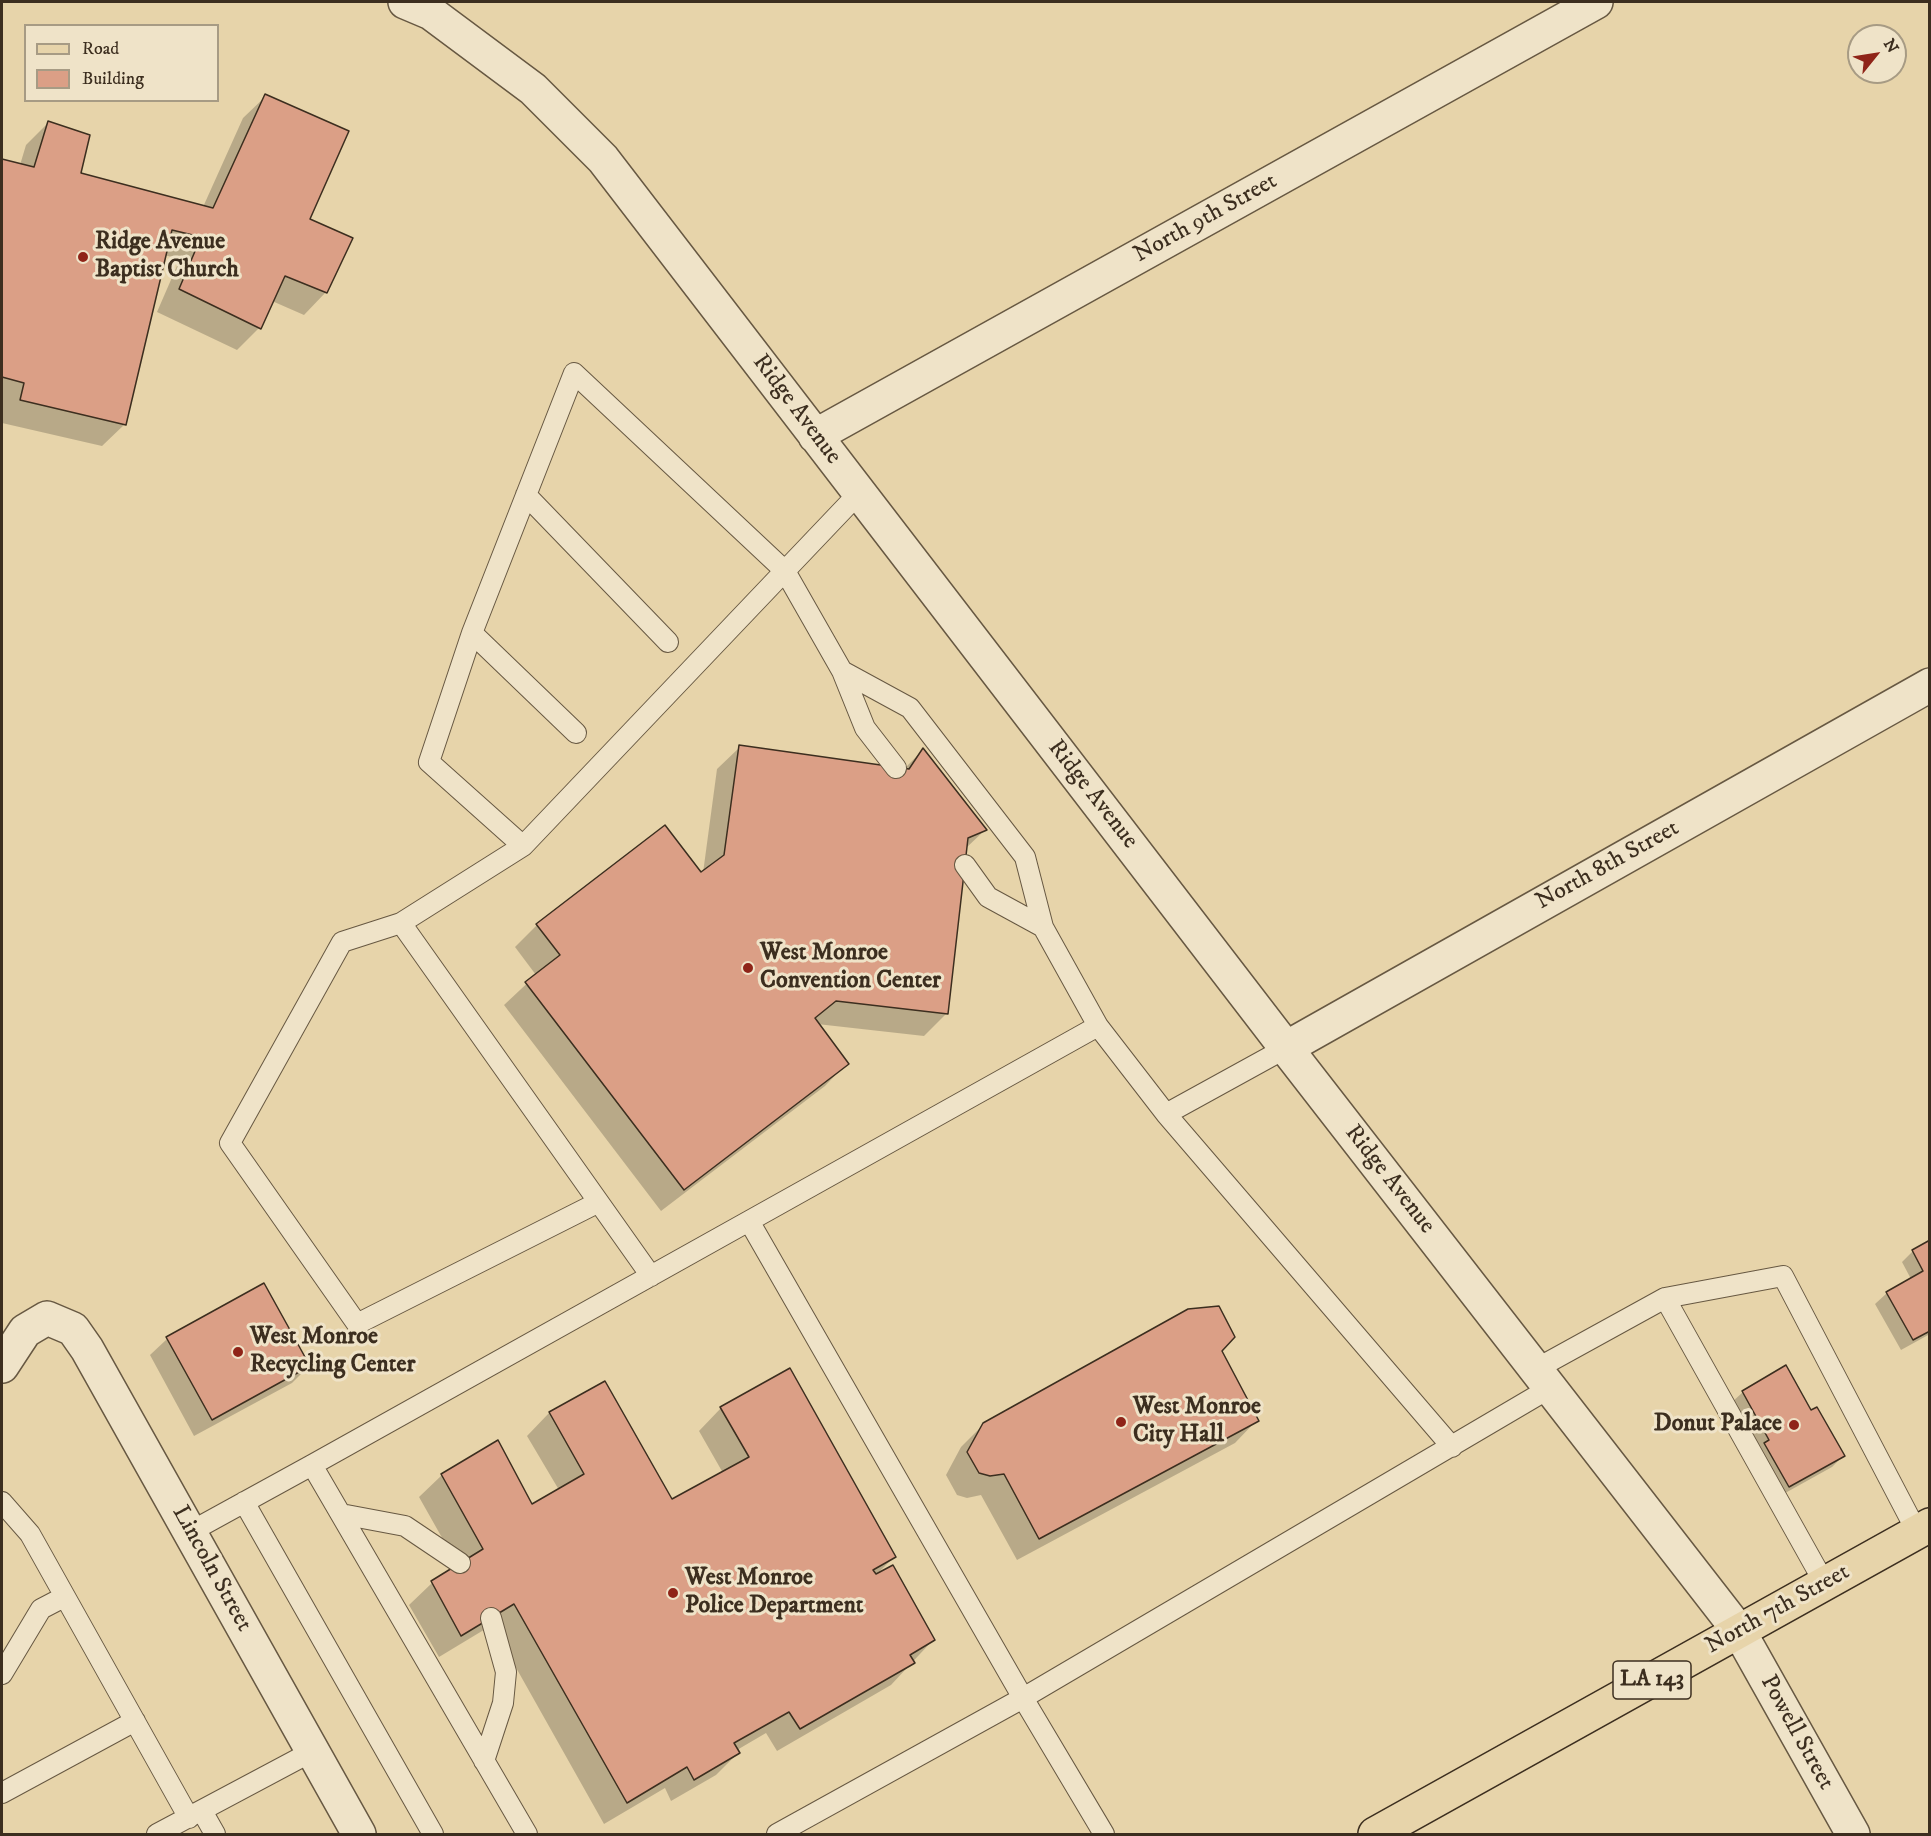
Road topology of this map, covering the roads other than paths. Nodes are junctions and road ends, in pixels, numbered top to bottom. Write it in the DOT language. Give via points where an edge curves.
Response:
graph roads {
  1 [pos="405,2"];
  2 [pos="1596,2"];
  3 [pos="815,436"];
  4 [pos="859,493"];
  5 [pos="526,495"];
  6 [pos="785,571"];
  7 [pos="472,633"];
  8 [pos="668,642"];
  9 [pos="842,670"];
  10 [pos="1929,685"];
  11 [pos="576,733"];
  12 [pos="896,768"];
  13 [pos="523,846"];
  14 [pos="965,865"];
  15 [pos="401,923"];
  16 [pos="1043,927"];
  17 [pos="1098,1026"];
  18 [pos="1286,1048"];
  19 [pos="1166,1114"];
  20 [pos="597,1203"];
  21 [pos="749,1221"];
  22 [pos="651,1276"];
  23 [pos="1665,1298"];
  24 [pos="2,1366"];
  25 [pos="1543,1379"];
  26 [pos="1452,1446"];
  27 [pos="312,1466"];
  28 [pos="244,1502"];
  29 [pos="2,1503"];
  30 [pos="341,1514"];
  31 [pos="1923,1529"];
  32 [pos="190,1532"];
  33 [pos="460,1563"];
  34 [pos="1825,1584"];
  35 [pos="64,1597"];
  36 [pos="491,1618"];
  37 [pos="1739,1631"];
  38 [pos="2,1674"];
  39 [pos="1023,1698"];
  40 [pos="135,1721"];
  41 [pos="313,1751"];
  42 [pos="484,1761"];
  43 [pos="2,1793"];
  44 [pos="195,1814"];
  45 [pos="157,1834"];
  46 [pos="215,1834"];
  47 [pos="359,1834"];
  48 [pos="433,1834"];
  49 [pos="527,1834"];
  50 [pos="777,1834"];
  51 [pos="1104,1834"];
  52 [pos="1375,1834"];
  53 [pos="1853,1834"];
  1 -- 3 [label="street, Ridge Avenue" via="431,14 533,89 603,159"];
  2 -- 3 [label="street, North 9th Street"];
  3 -- 4 [label="street, Ridge Avenue"];
  4 -- 6 [label="lane"];
  4 -- 18 [label="street, Ridge Avenue"];
  5 -- 6 [label="lane" via="574,373"];
  5 -- 7 [label="lane"];
  5 -- 8 [label="lane"];
  6 -- 9 [label="lane"];
  6 -- 13 [label="lane"];
  7 -- 11 [label="lane"];
  7 -- 13 [label="lane" via="429,762"];
  9 -- 12 [label="lane" via="865,728"];
  9 -- 16 [label="lane" via="910,708 1025,857"];
  10 -- 18 [label="street, North 8th Street"];
  13 -- 15 [label="lane"];
  14 -- 16 [label="lane" via="988,897"];
  15 -- 20 [label="lane"];
  15 -- 20 [label="lane" via="342,942 230,1143 357,1324"];
  16 -- 17 [label="lane"];
  17 -- 19 [label="lane"];
  17 -- 21 [label="lane"];
  18 -- 19 [label="lane"];
  18 -- 25 [label="street, Ridge Avenue"];
  19 -- 26 [label="lane"];
  20 -- 22 [label="lane"];
  21 -- 22 [label="lane"];
  21 -- 39 [label="lane"];
  22 -- 27 [label="lane"];
  23 -- 25 [label="lane"];
  23 -- 31 [label="lane" via="1783,1276"];
  23 -- 34 [label="lane"];
  24 -- 32 [label="street, Lincoln Street" via="25,1331 47,1318 73,1329"];
  25 -- 26 [label="lane"];
  25 -- 37 [label="street, Ridge Avenue"];
  26 -- 39 [label="lane"];
  27 -- 28 [label="lane"];
  27 -- 30 [label="lane"];
  28 -- 32 [label="lane"];
  28 -- 48 [label="lane"];
  29 -- 35 [label="lane" via="30,1534"];
  30 -- 33 [label="lane" via="405,1526"];
  30 -- 42 [label="lane"];
  31 -- 34 [label="main road, North 7th Street / LA 143"];
  32 -- 41 [label="street, Lincoln Street"];
  34 -- 37 [label="main road, North 7th Street / LA 143"];
  35 -- 38 [label="lane" via="41,1609"];
  35 -- 40 [label="lane"];
  36 -- 42 [label="lane" via="506,1672 503,1703"];
  37 -- 52 [label="main road, North 7th Street / LA 143"];
  37 -- 53 [label="street, Powell Street"];
  39 -- 50 [label="lane"];
  39 -- 51 [label="lane"];
  40 -- 43 [label="lane"];
  40 -- 44 [label="lane"];
  41 -- 44 [label="lane"];
  41 -- 47 [label="street, Lincoln Street"];
  42 -- 49 [label="lane"];
  44 -- 45 [label="lane"];
  44 -- 46 [label="lane"];
}
